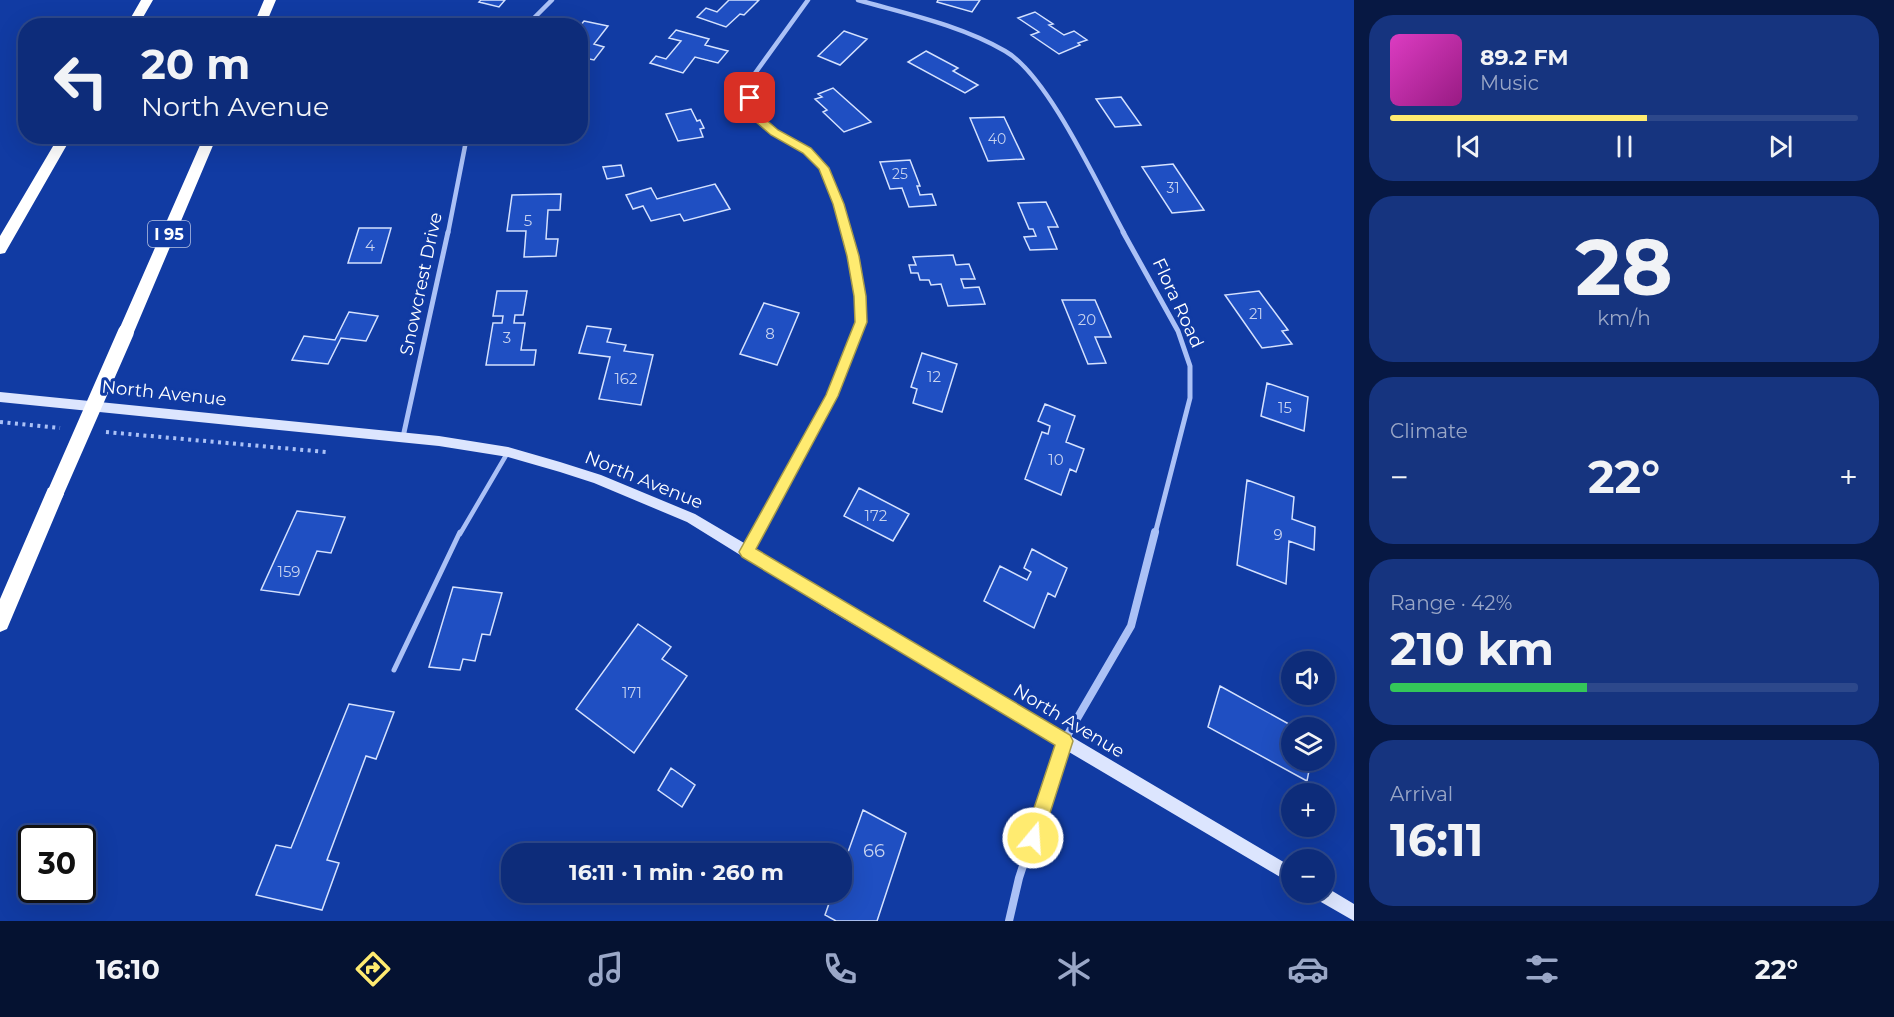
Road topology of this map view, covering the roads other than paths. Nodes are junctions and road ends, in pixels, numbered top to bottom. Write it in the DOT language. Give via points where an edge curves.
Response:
graph roads {
  1 [pos="147,0"];
  2 [pos="270,0"];
  3 [pos="552,0"];
  4 [pos="808,0"];
  5 [pos="858,0"];
  6 [pos="137,18"];
  7 [pos="262,18"];
  8 [pos="534,18"];
  9 [pos="61,144"];
  10 [pos="208,144"];
  11 [pos="465,144"];
  12 [pos="0,249"];
  13 [pos="0,397"];
  14 [pos="403,436"];
  15 [pos="508,452"];
  16 [pos="747,552"];
  17 [pos="0,622"];
  18 [pos="394,670"];
  19 [pos="1064,741"];
  20 [pos="1281,869"];
  21 [pos="1335,901"];
  22 [pos="1354,912"];
  23 [pos="1009,921"];
  1 -- 6 [label="highway"];
  2 -- 7 [label="highway"];
  3 -- 8 [label="street"];
  4 -- 16 [label="street" via="748,83 752,113 774,133 807,150 824,168 853,256 861,322 832,396"];
  5 -- 19 [label="street, Flora Road" via="943,24 1006,51 1030,72 1058,113 1150,277 1178,331 1190,366 1190,398 1131,626"];
  9 -- 12 [label="highway"];
  10 -- 17 [label="highway, I 95, bridge"];
  11 -- 14 [label="street, Snowcrest Drive"];
  13 -- 14 [label="main road, North Avenue"];
  14 -- 15 [label="main road, North Avenue"];
  15 -- 16 [label="main road, North Avenue" via="597,479 691,518"];
  15 -- 18 [label="lane" via="461,531"];
  16 -- 19 [label="main road, North Avenue"];
  19 -- 20 [label="main road, North Avenue"];
  19 -- 23 [label="street, Flora Road" via="1019,878"];
  21 -- 22 [label="main road"];
}
